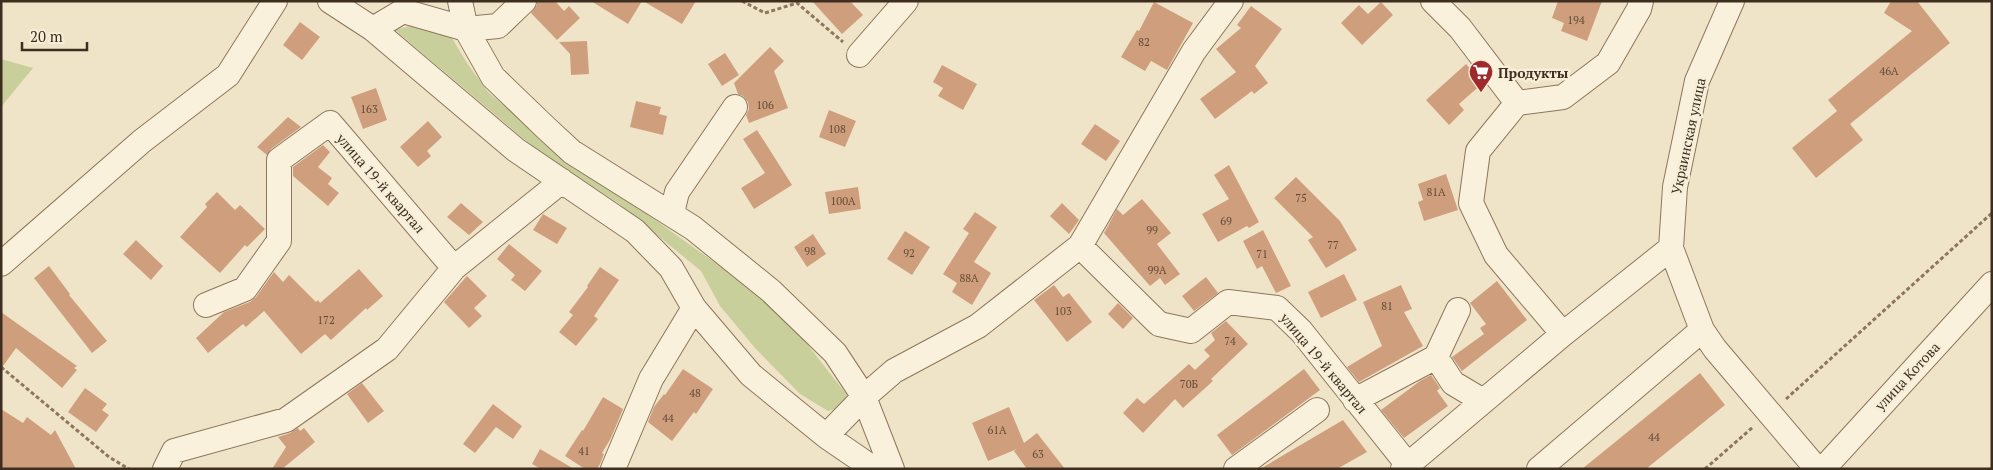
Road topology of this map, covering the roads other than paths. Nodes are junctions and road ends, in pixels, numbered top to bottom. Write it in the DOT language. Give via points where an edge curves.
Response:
graph roads {
  1 [pos="275,1"];
  2 [pos="330,1"];
  3 [pos="460,1"];
  4 [pos="524,1"];
  5 [pos="906,1"];
  6 [pos="1230,1"];
  7 [pos="1433,1"];
  8 [pos="1641,1"];
  9 [pos="1732,1"];
  10 [pos="373,29"];
  11 [pos="466,29"];
  12 [pos="859,55"];
  13 [pos="1517,103"];
  14 [pos="735,107"];
  15 [pos="562,181"];
  16 [pos="672,214"];
  17 [pos="1080,246"];
  18 [pos="1671,248"];
  19 [pos="1,264"];
  20 [pos="454,268"];
  21 [pos="1992,284"];
  22 [pos="206,305"];
  23 [pos="694,308"];
  24 [pos="1458,310"];
  25 [pos="1702,330"];
  26 [pos="1563,334"];
  27 [pos="1436,357"];
  28 [pos="864,397"];
  29 [pos="1356,400"];
  30 [pos="1483,401"];
  31 [pos="1318,410"];
  32 [pos="826,436"];
  33 [pos="170,460"];
  34 [pos="1406,467"];
  35 [pos="614,469"];
  36 [pos="874,469"];
  37 [pos="892,469"];
  38 [pos="1236,469"];
  39 [pos="1538,469"];
  40 [pos="1818,469"];
  41 [pos="1823,469"];
  1 -- 19 [label="street" via="228,75 142,141"];
  2 -- 10 [label="street"];
  3 -- 11 [label="street"];
  4 -- 11 [label="street" via="498,26"];
  5 -- 12 [label="street"];
  6 -- 17 [label="street" via="1194,51"];
  7 -- 13 [label="street" via="1460,28"];
  8 -- 13 [label="street" via="1608,63 1563,97"];
  9 -- 18 [label="street, Украинская улица" via="1697,81 1674,187"];
  10 -- 11 [label="street" via="403,11"];
  10 -- 15 [label="street" via="516,150"];
  11 -- 16 [label="street" via="492,77 572,152"];
  13 -- 26 [label="street" via="1478,151 1471,203 1496,255"];
  14 -- 16 [label="street" via="677,192"];
  15 -- 20 [label="street"];
  15 -- 23 [label="street" via="635,231 671,268"];
  16 -- 28 [label="street" via="771,291 835,353"];
  17 -- 28 [label="street" via="978,326 894,371"];
  17 -- 29 [label="street, улица 19-й квартал" via="1160,324 1191,331 1228,302 1277,308 1301,331"];
  18 -- 25 [label="street, Украинская улица"];
  18 -- 26 [label="street"];
  20 -- 22 [label="street, улица 19-й квартал" via="330,123 278,160 279,241 245,289"];
  20 -- 33 [label="street" via="387,350 286,420"];
  21 -- 41 [label="street, улица Котова"];
  23 -- 32 [label="street" via="751,375"];
  23 -- 35 [label="street" via="651,379"];
  24 -- 27 [label="street"];
  25 -- 39 [label="street"];
  25 -- 40 [label="street, Украинская улица"];
  26 -- 30 [label="street"];
  27 -- 29 [label="street"];
  27 -- 30 [label="street" via="1453,383"];
  28 -- 32 [label="street"];
  28 -- 37 [label="street"];
  29 -- 34 [label="street, улица 19-й квартал"];
  30 -- 34 [label="street"];
  31 -- 38 [label="street"];
  32 -- 36 [label="street"];
}
